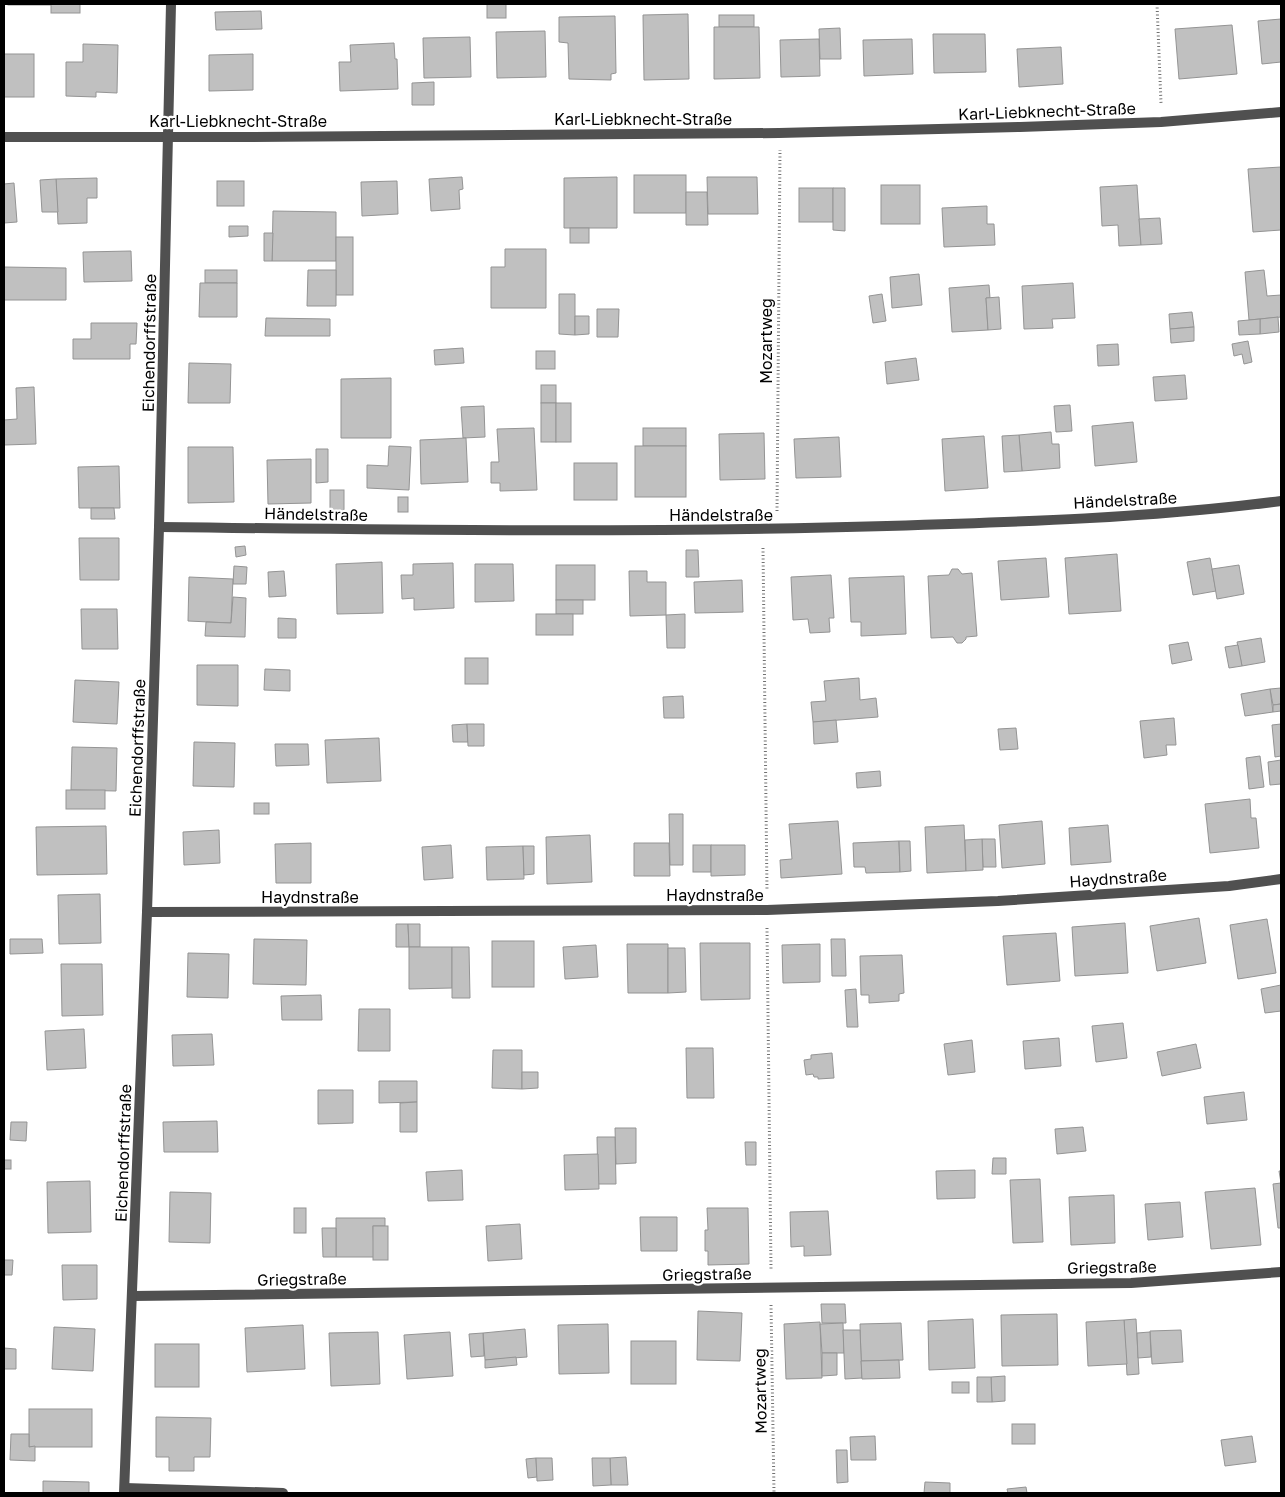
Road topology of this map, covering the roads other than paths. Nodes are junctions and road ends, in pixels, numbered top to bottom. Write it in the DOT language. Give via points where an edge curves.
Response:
graph roads {
  1 [pos="171,4"];
  2 [pos="1281,112"];
  3 [pos="4,137"];
  4 [pos="169,137"];
  5 [pos="1281,501"];
  6 [pos="159,527"];
  7 [pos="1281,879"];
  8 [pos="147,912"];
  9 [pos="1281,1272"];
  10 [pos="133,1296"];
  11 [pos="124,1491"];
  12 [pos="282,1493"];
  1 -- 4 [label="street, Eichendorffstraße"];
  2 -- 4 [label="street, Karl-Liebknecht-Straße" via="1162,122 1020,128"];
  3 -- 4 [label="street, Karl-Liebknecht-Straße"];
  4 -- 6 [label="street, Eichendorffstraße"];
  5 -- 6 [label="street, Händelstraße" via="1216,509 999,523 777,529 476,531"];
  6 -- 8 [label="street, Eichendorffstraße"];
  7 -- 8 [label="street, Haydnstraße" via="1230,886 998,901 767,910"];
  8 -- 10 [label="street, Eichendorffstraße"];
  9 -- 10 [label="street, Griegstraße" via="1131,1282"];
  10 -- 11 [label="street, Eichendorffstraße"];
  11 -- 12 [label="street"];
}
